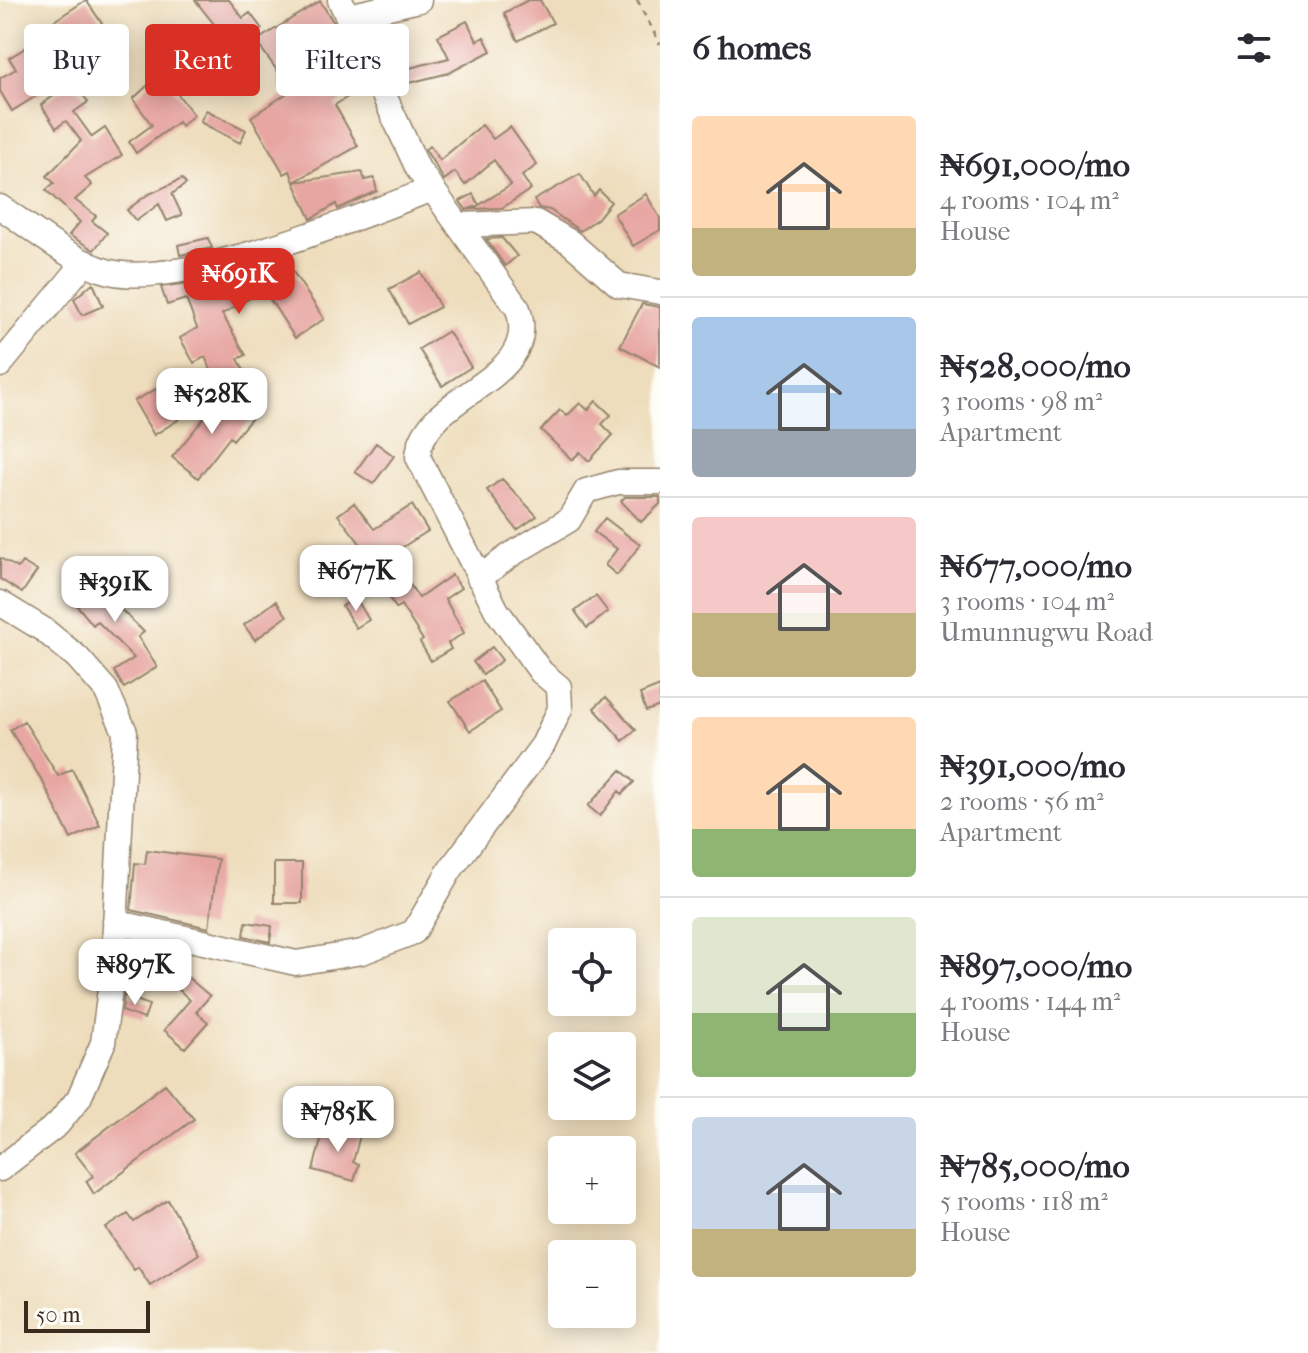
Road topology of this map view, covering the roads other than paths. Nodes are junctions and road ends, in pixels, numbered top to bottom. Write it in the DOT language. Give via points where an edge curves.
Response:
graph roads {
  1 [pos="419,0"];
  2 [pos="344,8"];
  3 [pos="432,189"];
  4 [pos="0,207"];
  5 [pos="460,225"];
  6 [pos="85,262"];
  7 [pos="660,292"];
  8 [pos="0,365"];
  9 [pos="660,482"];
  10 [pos="479,578"];
  11 [pos="0,603"];
  12 [pos="115,922"];
  13 [pos="0,1169"];
  1 -- 2 [label="street"];
  2 -- 3 [label="street" via="406,148"];
  3 -- 5 [label="street"];
  3 -- 6 [label="street" via="210,264 145,275 110,272"];
  4 -- 6 [label="street"];
  5 -- 7 [label="street" via="536,222 570,242 619,285"];
  5 -- 10 [label="street" via="523,324 511,359 452,406 419,446 420,466"];
  6 -- 8 [label="street"];
  9 -- 10 [label="street" via="618,482 586,491 569,520"];
  10 -- 12 [label="street" via="541,672 559,687 560,709 543,745 450,870 414,932 362,952 296,963"];
  11 -- 12 [label="street" via="77,657 121,717 125,732"];
  12 -- 13 [label="street" via="107,1025 89,1080 58,1124"];
}
